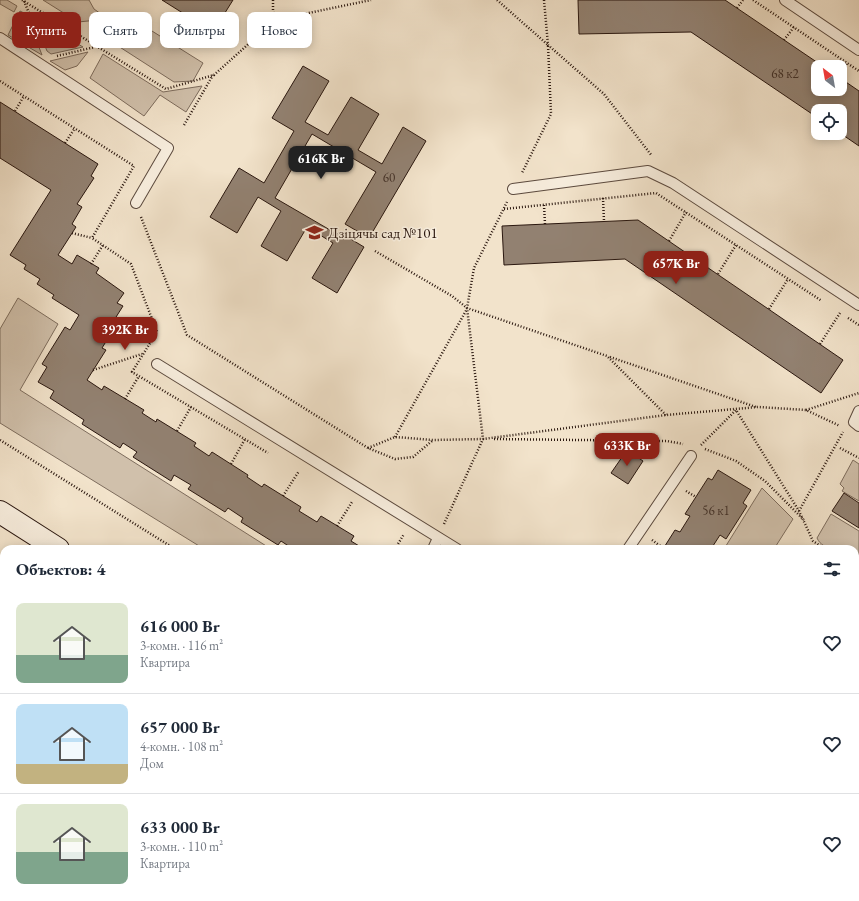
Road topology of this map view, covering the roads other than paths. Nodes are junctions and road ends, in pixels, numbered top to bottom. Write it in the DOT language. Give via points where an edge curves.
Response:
graph roads {
  1 [pos="785,0"];
  2 [pos="0,38"];
  3 [pos="859,50"];
  4 [pos="513,189"];
  5 [pos="136,203"];
  6 [pos="859,305"];
  7 [pos="158,364"];
  8 [pos="859,411"];
  9 [pos="859,426"];
  10 [pos="691,456"];
  11 [pos="0,512"];
  12 [pos="438,538"];
  13 [pos="52,545"];
  14 [pos="435,545"];
  15 [pos="450,545"];
  16 [pos="631,545"];
  1 -- 3 [label="lane"];
  2 -- 5 [label="lane" via="168,148"];
  4 -- 6 [label="lane" via="648,171 673,184"];
  7 -- 12 [label="lane"];
  8 -- 9 [label="lane" via="854,422"];
  10 -- 16 [label="lane"];
  11 -- 13 [label="street"];
  12 -- 14 [label="lane"];
  12 -- 15 [label="lane"];
}
